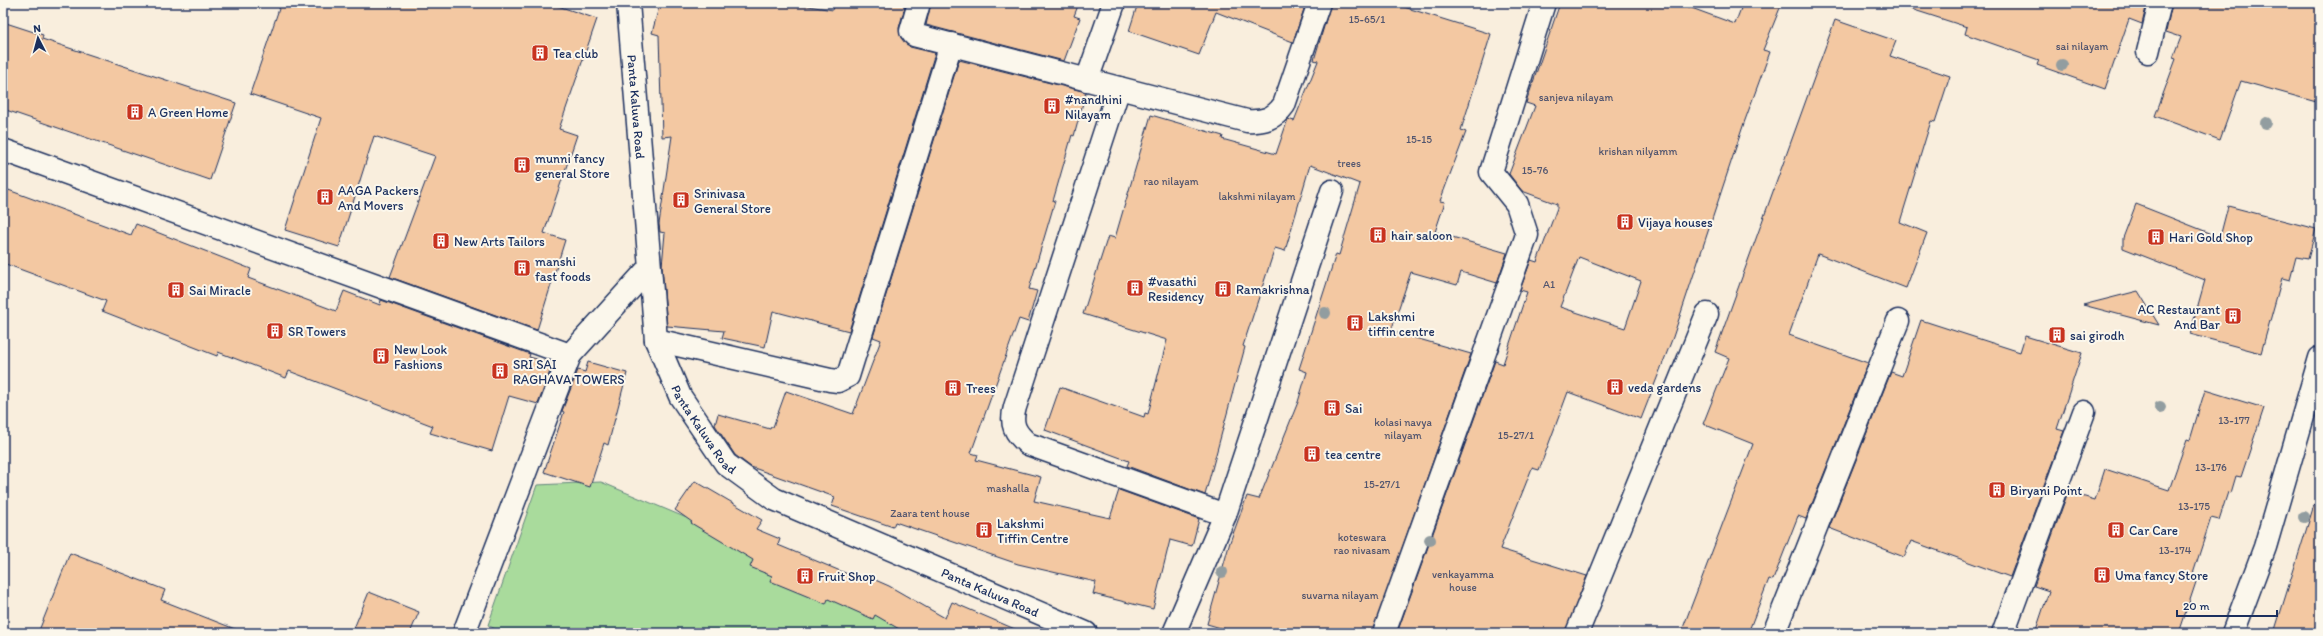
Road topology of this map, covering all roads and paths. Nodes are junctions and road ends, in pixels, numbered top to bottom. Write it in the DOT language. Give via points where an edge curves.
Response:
graph roads {
  1 [pos="628,3"];
  2 [pos="919,3"];
  3 [pos="1114,3"];
  4 [pos="1319,3"];
  5 [pos="1544,3"];
  6 [pos="2160,3"];
  7 [pos="951,44"];
  8 [pos="2148,52"];
  9 [pos="1087,80"];
  10 [pos="1119,88"];
  11 [pos="3,150"];
  12 [pos="1332,191"];
  13 [pos="649,268"];
  14 [pos="1707,314"];
  15 [pos="1898,322"];
  16 [pos="656,340"];
  17 [pos="570,355"];
  18 [pos="2320,358"];
  19 [pos="2084,412"];
  20 [pos="1225,514"];
  21 [pos="464,633"];
  22 [pos="1086,633"];
  23 [pos="1174,633"];
  24 [pos="1384,633"];
  25 [pos="1577,633"];
  26 [pos="1774,633"];
  27 [pos="2003,633"];
  28 [pos="2233,633"];
  1 -- 13 [label="street, Panta Kaluva Road"];
  2 -- 7 [label="street" via="911,31 914,35"];
  3 -- 9 [label="street"];
  4 -- 10 [label="street" via="1284,104 1278,114 1270,119 1246,121"];
  5 -- 24 [label="street" via="1491,172 1517,204 1527,235"];
  6 -- 8 [label="street"];
  7 -- 9 [label="street"];
  7 -- 16 [label="street" via="848,376 838,381 830,380"];
  9 -- 10 [label="street"];
  10 -- 20 [label="street" via="1015,407 1013,426 1018,436 1028,444"];
  11 -- 17 [label="street"];
  12 -- 20 [label="street"];
  13 -- 16 [label="street, Panta Kaluva Road"];
  13 -- 17 [label="street"];
  14 -- 25 [label="street"];
  15 -- 26 [label="street"];
  16 -- 22 [label="street, Panta Kaluva Road" via="680,396 726,464 774,499"];
  17 -- 21 [label="street"];
  18 -- 28 [label="street" via="2265,546"];
  19 -- 27 [label="street"];
  20 -- 23 [label="street"];
}
